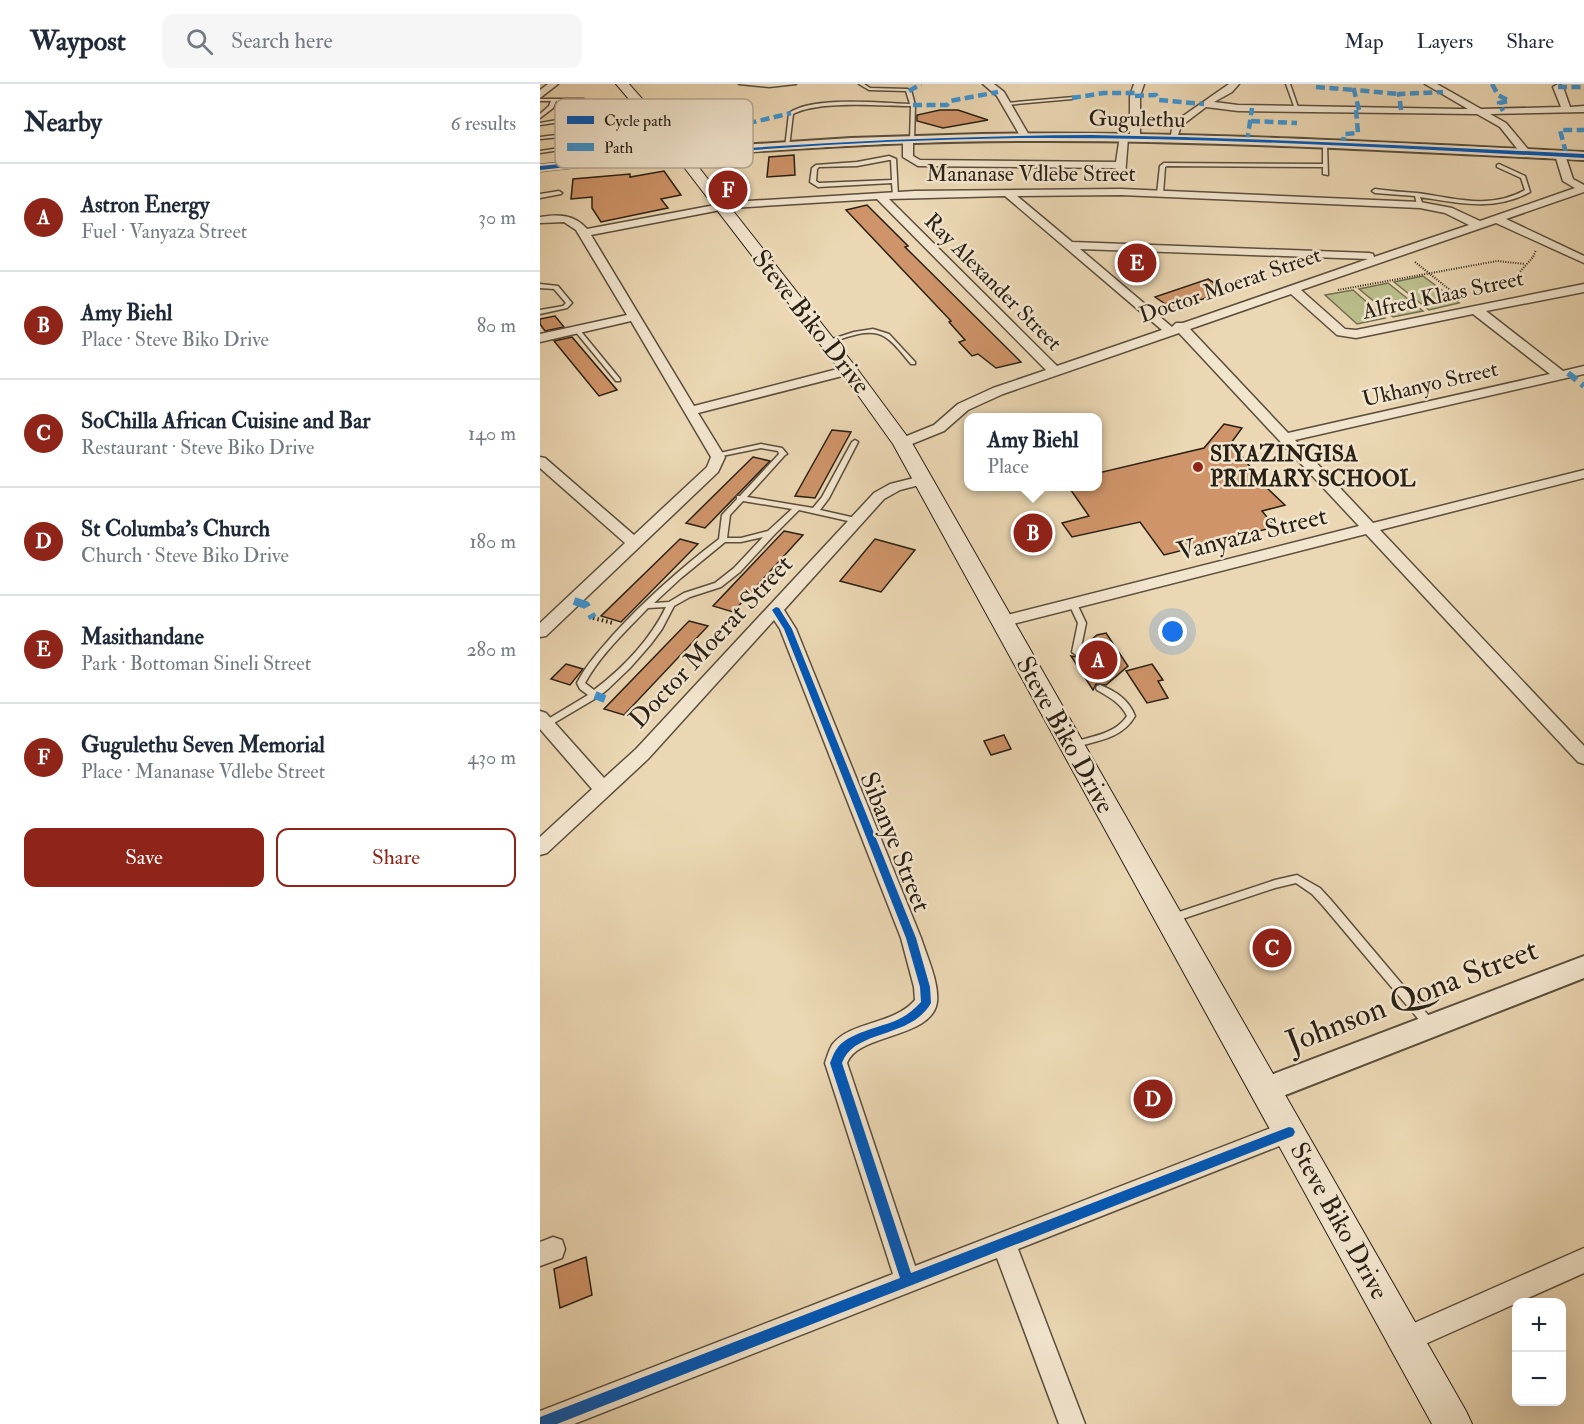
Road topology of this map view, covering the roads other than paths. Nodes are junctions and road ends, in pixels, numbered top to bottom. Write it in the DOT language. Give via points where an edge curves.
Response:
graph roads {
  1 [pos="553,84"];
  2 [pos="622,84"];
  3 [pos="741,84"];
  4 [pos="794,84"];
  5 [pos="861,84"];
  6 [pos="988,84"];
  7 [pos="1139,84"];
  8 [pos="1234,84"];
  9 [pos="1288,84"];
  10 [pos="1430,84"];
  11 [pos="1558,87"];
  12 [pos="540,94"];
  13 [pos="1072,98"];
  14 [pos="635,99"];
  15 [pos="540,100"];
  16 [pos="554,100"];
  17 [pos="1006,104"];
  18 [pos="1204,104"];
  19 [pos="913,105"];
  20 [pos="1297,109"];
  21 [pos="1584,109"];
  22 [pos="1567,110"];
  23 [pos="1482,112"];
  24 [pos="540,117"];
  25 [pos="555,122"];
  26 [pos="540,124"];
  27 [pos="555,136"];
  28 [pos="1025,137"];
  29 [pos="540,138"];
  30 [pos="1129,138"];
  31 [pos="1173,139"];
  32 [pos="910,140"];
  33 [pos="1325,145"];
  34 [pos="788,147"];
  35 [pos="753,149"];
  36 [pos="555,150"];
  37 [pos="540,152"];
  38 [pos="1527,154"];
  39 [pos="1560,155"];
  40 [pos="1584,156"];
  41 [pos="1120,165"];
  42 [pos="555,166"];
  43 [pos="1326,166"];
  44 [pos="1499,166"];
  45 [pos="540,168"];
  46 [pos="694,168"];
  47 [pos="1326,174"];
  48 [pos="894,181"];
  49 [pos="1583,189"];
  50 [pos="1375,191"];
  51 [pos="1006,192"];
  52 [pos="1121,192"];
  53 [pos="559,193"];
  54 [pos="1160,194"];
  55 [pos="896,195"];
  56 [pos="540,196"];
  57 [pos="880,196"];
  58 [pos="1419,200"];
  59 [pos="720,206"];
  60 [pos="1495,218"];
  61 [pos="540,220"];
  62 [pos="1477,224"];
  63 [pos="584,233"];
  64 [pos="1068,245"];
  65 [pos="1381,256"];
  66 [pos="1584,260"];
  67 [pos="540,286"];
  68 [pos="1291,288"];
  69 [pos="1584,288"];
  70 [pos="1476,310"];
  71 [pos="540,312"];
  72 [pos="634,317"];
  73 [pos="1174,328"];
  74 [pos="577,330"];
  75 [pos="540,338"];
  76 [pos="826,342"];
  77 [pos="913,363"];
  78 [pos="849,370"];
  79 [pos="1054,370"];
  80 [pos="1584,370"];
  81 [pos="1560,375"];
  82 [pos="618,380"];
  83 [pos="691,411"];
  84 [pos="1285,438"];
  85 [pos="855,442"];
  86 [pos="902,443"];
  87 [pos="717,455"];
  88 [pos="540,461"];
  89 [pos="1584,474"];
  90 [pos="922,480"];
  91 [pos="740,498"];
  92 [pos="796,509"];
  93 [pos="815,511"];
  94 [pos="857,521"];
  95 [pos="1369,528"];
  96 [pos="771,533"];
  97 [pos="723,540"];
  98 [pos="635,544"];
  99 [pos="671,604"];
  100 [pos="1072,604"];
  101 [pos="646,606"];
  102 [pos="776,610"];
  103 [pos="1001,622"];
  104 [pos="540,632"];
  105 [pos="1076,652"];
  106 [pos="1100,688"];
  107 [pos="594,695"];
  108 [pos="543,721"];
  109 [pos="1070,745"];
  110 [pos="1584,757"];
  111 [pos="604,790"];
  112 [pos="540,848"];
  113 [pos="1168,920"];
  114 [pos="1584,967"];
  115 [pos="1431,1025"];
  116 [pos="1265,1090"];
  117 [pos="1275,1138"];
  118 [pos="1004,1244"];
  119 [pos="1584,1260"];
  120 [pos="907,1280"];
  121 [pos="1405,1340"];
  122 [pos="540,1424"];
  123 [pos="1072,1424"];
  124 [pos="1453,1424"];
  1 -- 12 [label="street"];
  2 -- 14 [label="main road, Steve Biko Drive"];
  3 -- 4 [label="lane"];
  5 -- 19 [label="lane" via="869,89 909,91"];
  6 -- 17 [label="street"];
  7 -- 30 [label="street"];
  8 -- 18 [label="street"];
  9 -- 20 [label="lane"];
  10 -- 23 [label="street"];
  11 -- 22 [label="street"];
  13 -- 17 [label="lane"];
  15 -- 16 [label="lane"];
  16 -- 24 [label="lane"];
  17 -- 28 [label="street"];
  18 -- 20 [label="street"];
  18 -- 31 [label="street" via="1176,125"];
  19 -- 32 [label="lane"];
  19 -- 34 [label="lane" via="816,105 796,109 791,113"];
  20 -- 23 [label="street"];
  21 -- 22 [label="street"];
  22 -- 23 [label="street"];
  23 -- 38 [label="street" via="1507,128"];
  25 -- 26 [label="lane"];
  27 -- 29 [label="lane"];
  28 -- 30 [label="street, Gugulethu"];
  28 -- 32 [label="street, Gugulethu"];
  30 -- 31 [label="street, Gugulethu"];
  30 -- 41 [label="street"];
  31 -- 33 [label="street, Gugulethu"];
  32 -- 34 [label="street, Gugulethu"];
  32 -- 41 [label="street" via="908,157 918,163"];
  33 -- 38 [label="street, Gugulethu"];
  33 -- 43 [label="lane"];
  34 -- 35 [label="street, Gugulethu"];
  36 -- 37 [label="lane"];
  38 -- 39 [label="street, Gugulethu"];
  39 -- 40 [label="street, Gugulethu"];
  39 -- 49 [label="street" via="1567,179"];
  41 -- 52 [label="street"];
  42 -- 45 [label="street"];
  43 -- 47 [label="lane"];
  43 -- 54 [label="lane" via="1168,163 1163,166"];
  44 -- 58 [label="lane" via="1523,177 1528,191 1489,203"];
  46 -- 59 [label="main road, Steve Biko Drive"];
  48 -- 48 [label="lane" via="893,159 889,158 818,166 813,182 818,185"];
  48 -- 55 [label="lane"];
  49 -- 60 [label="street, Doctor Moerat Street"];
  50 -- 58 [label="lane"];
  51 -- 52 [label="street, Mananase Vdlebe Street"];
  51 -- 55 [label="street, Mananase Vdlebe Street"];
  51 -- 64 [label="street"];
  52 -- 54 [label="street, Mananase Vdlebe Street"];
  53 -- 56 [label="lane"];
  54 -- 58 [label="street, Mananase Vdlebe Street"];
  55 -- 57 [label="street, Mananase Vdlebe Street"];
  57 -- 59 [label="street, Mananase Vdlebe Street"];
  57 -- 79 [label="street, Ray Alexander Street"];
  58 -- 62 [label="street, Mananase Vdlebe Street"];
  59 -- 63 [label="street, Mananase Vdlebe Street"];
  59 -- 76 [label="main road, Steve Biko Drive"];
  60 -- 62 [label="street, Doctor Moerat Street"];
  60 -- 66 [label="street, Alfred Klaas Street"];
  61 -- 63 [label="street" via="566,218"];
  62 -- 65 [label="street, Doctor Moerat Street"];
  63 -- 72 [label="street"];
  64 -- 65 [label="street"];
  64 -- 73 [label="street"];
  65 -- 68 [label="street, Doctor Moerat Street"];
  67 -- 71 [label="lane" via="556,287 569,303"];
  68 -- 70 [label="street, Alfred Klaas Street" via="1341,332 1356,334"];
  68 -- 73 [label="street, Doctor Moerat Street"];
  69 -- 70 [label="street, Alfred Klaas Street"];
  70 -- 81 [label="street"];
  72 -- 74 [label="street"];
  72 -- 83 [label="street"];
  73 -- 79 [label="street, Doctor Moerat Street"];
  73 -- 84 [label="street"];
  74 -- 75 [label="street"];
  74 -- 82 [label="lane"];
  76 -- 77 [label="lane" via="878,331 888,336"];
  76 -- 78 [label="main road, Steve Biko Drive"];
  78 -- 83 [label="street"];
  78 -- 86 [label="main road, Steve Biko Drive"];
  79 -- 86 [label="street, Doctor Moerat Street" via="998,390 963,407 939,429"];
  80 -- 81 [label="street, Ukhanyo Street"];
  81 -- 84 [label="street, Ukhanyo Street"];
  83 -- 87 [label="street"];
  84 -- 95 [label="street"];
  85 -- 93 [label="lane"];
  86 -- 90 [label="main road, Steve Biko Drive"];
  87 -- 91 [label="lane" via="761,446 782,451 782,458"];
  87 -- 98 [label="street" via="713,469"];
  88 -- 98 [label="street"];
  89 -- 95 [label="street, Vanyaza Street"];
  90 -- 94 [label="street, Doctor Moerat Street" via="887,491"];
  90 -- 103 [label="main road, Steve Biko Drive"];
  91 -- 92 [label="lane"];
  91 -- 97 [label="lane" via="726,515"];
  92 -- 93 [label="lane"];
  92 -- 96 [label="lane"];
  93 -- 94 [label="lane"];
  94 -- 102 [label="street, Doctor Moerat Street"];
  95 -- 100 [label="street, Vanyaza Street"];
  95 -- 110 [label="street"];
  96 -- 97 [label="lane"];
  96 -- 99 [label="lane" via="727,579"];
  97 -- 101 [label="lane" via="694,560"];
  98 -- 104 [label="street"];
  99 -- 101 [label="lane"];
  99 -- 107 [label="lane" via="650,641"];
  100 -- 103 [label="street, Vanyaza Street"];
  100 -- 105 [label="lane" via="1082,623"];
  101 -- 107 [label="lane" via="584,677 583,687"];
  102 -- 111 [label="street, Doctor Moerat Street"];
  102 -- 120 [label="street, Sibanye Street" via="788,629 911,938 926,995 926,1003 914,1018 852,1041 837,1056 838,1072"];
  103 -- 109 [label="main road, Steve Biko Drive"];
  106 -- 109 [label="lane" via="1124,703 1131,716 1128,723 1108,734"];
  107 -- 108 [label="lane"];
  108 -- 111 [label="street"];
  109 -- 113 [label="main road, Steve Biko Drive"];
  111 -- 112 [label="street, Doctor Moerat Street"];
  113 -- 115 [label="lane" via="1298,879 1327,903"];
  113 -- 116 [label="main road, Steve Biko Drive"];
  114 -- 115 [label="street, Johnson Qona Street"];
  115 -- 116 [label="street, Johnson Qona Street"];
  116 -- 117 [label="main road, Steve Biko Drive"];
  117 -- 118 [label="street"];
  117 -- 121 [label="main road, Steve Biko Drive"];
  118 -- 120 [label="street"];
  118 -- 123 [label="street"];
  119 -- 121 [label="street"];
  120 -- 122 [label="street"];
  121 -- 124 [label="main road, Steve Biko Drive"];
}
